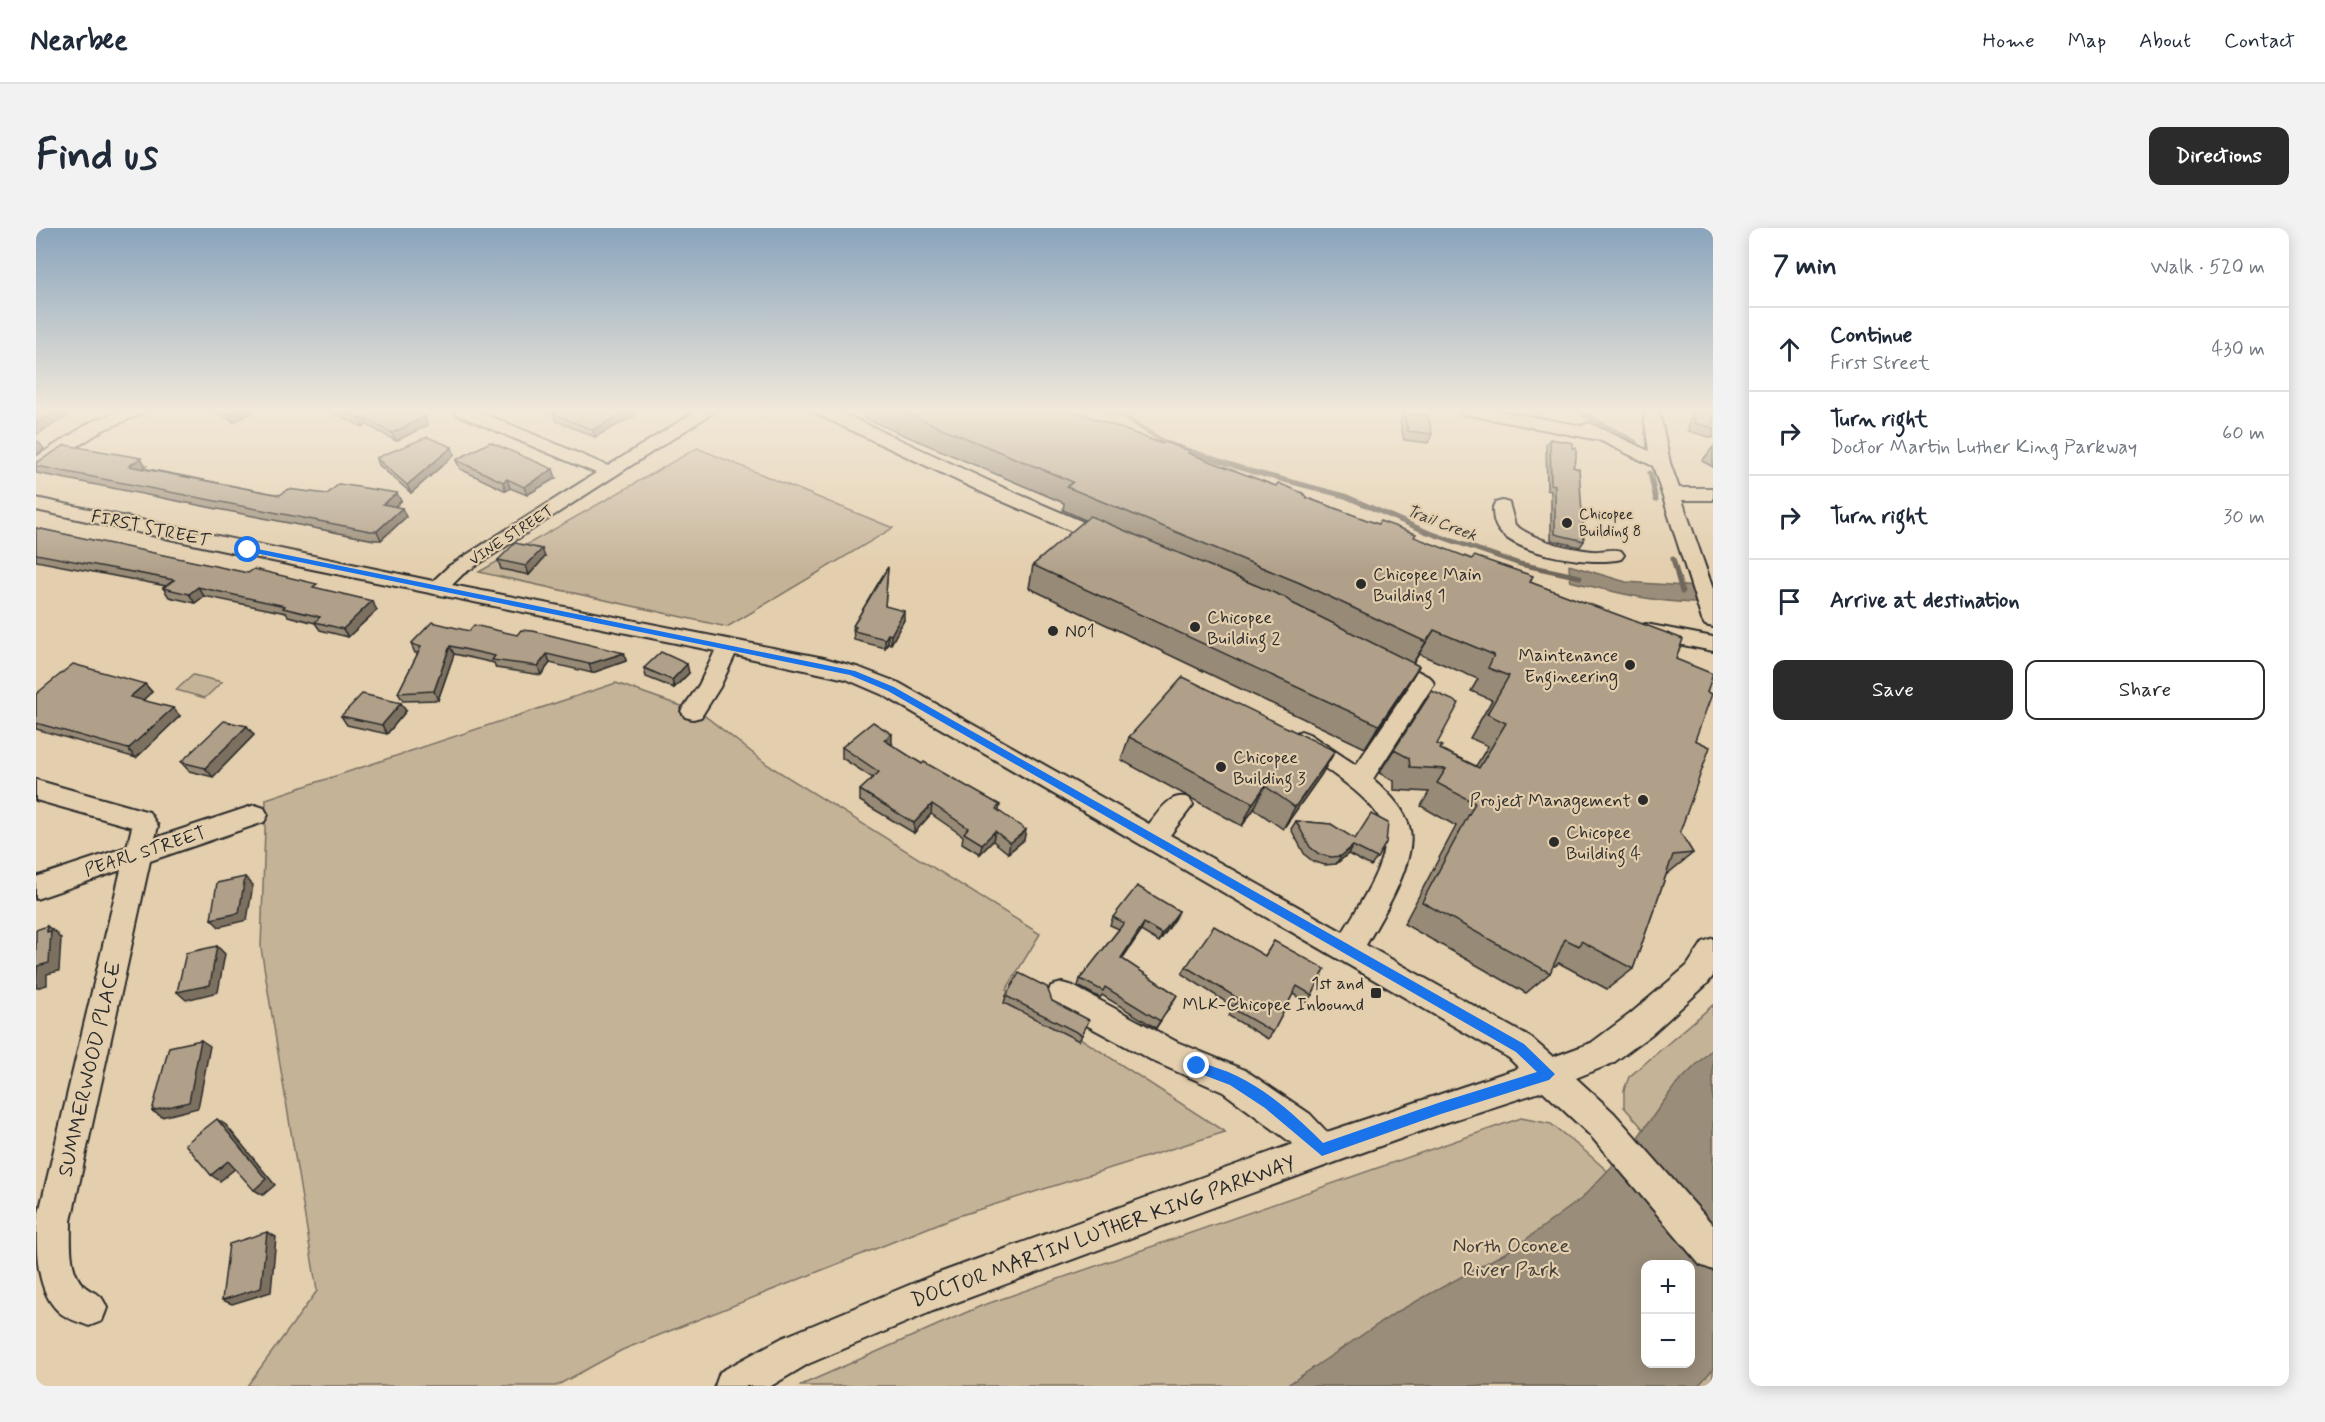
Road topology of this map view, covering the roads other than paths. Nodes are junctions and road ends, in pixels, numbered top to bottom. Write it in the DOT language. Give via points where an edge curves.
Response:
graph roads {
  1 [pos="590,464"];
  2 [pos="622,464"];
  3 [pos="937,464"];
  4 [pos="1661,464"];
  5 [pos="609,472"];
  6 [pos="1672,494"];
  7 [pos="1713,494"];
  8 [pos="36,504"];
  9 [pos="1502,507"];
  10 [pos="1128,548"];
  11 [pos="1614,555"];
  12 [pos="438,587"];
  13 [pos="1712,619"];
  14 [pos="1627,627"];
  15 [pos="1713,644"];
  16 [pos="728,646"];
  17 [pos="1362,655"];
  18 [pos="693,711"];
  19 [pos="1279,729"];
  20 [pos="1358,781"];
  21 [pos="36,790"];
  22 [pos="1180,805"];
  23 [pos="255,815"];
  24 [pos="1152,838"];
  25 [pos="138,853"];
  26 [pos="36,888"];
  27 [pos="1348,950"];
  28 [pos="1713,951"];
  29 [pos="1062,996"];
  30 [pos="1549,1074"];
  31 [pos="1322,1150"];
  32 [pos="1713,1252"];
  33 [pos="89,1308"];
  34 [pos="734,1386"];
  1 -- 5 [label="street"];
  2 -- 5 [label="street, VINE STREET"];
  3 -- 10 [label="street"];
  4 -- 6 [label="street"];
  5 -- 12 [label="street, VINE STREET" via="456,570"];
  6 -- 7 [label="street"];
  6 -- 13 [label="street"];
  8 -- 12 [label="street, FIRST STREET"];
  9 -- 11 [label="street" via="1506,527 1526,541 1594,557"];
  12 -- 16 [label="street, FIRST STREET"];
  14 -- 15 [label="street"];
  16 -- 18 [label="street"];
  16 -- 24 [label="street, FIRST STREET" via="852,673 891,689"];
  17 -- 20 [label="street" via="1423,684"];
  19 -- 20 [label="street" via="1321,751"];
  20 -- 27 [label="street" via="1384,804 1398,830 1398,842 1376,900"];
  21 -- 25 [label="street, SUMMERWOOD PLACE" via="140,819 145,826"];
  22 -- 24 [label="street"];
  23 -- 25 [label="street, PEARL STREET"];
  24 -- 27 [label="street, FIRST STREET"];
  25 -- 26 [label="street, PEARL STREET"];
  25 -- 33 [label="street, SUMMERWOOD PLACE" via="54,1221 53,1252 60,1279 70,1298"];
  27 -- 30 [label="street, FIRST STREET" via="1520,1048"];
  28 -- 30 [label="street, DOCTOR MARTIN LUTHER KING PARKWAY" via="1696,975 1641,1024 1602,1053"];
  29 -- 31 [label="street" via="1166,1052 1234,1081 1298,1126"];
  30 -- 31 [label="street, DOCTOR MARTIN LUTHER KING PARKWAY"];
  30 -- 32 [label="street, FIRST STREET" via="1602,1124"];
  31 -- 34 [label="street, DOCTOR MARTIN LUTHER KING PARKWAY" via="931,1294 795,1352"];
}
